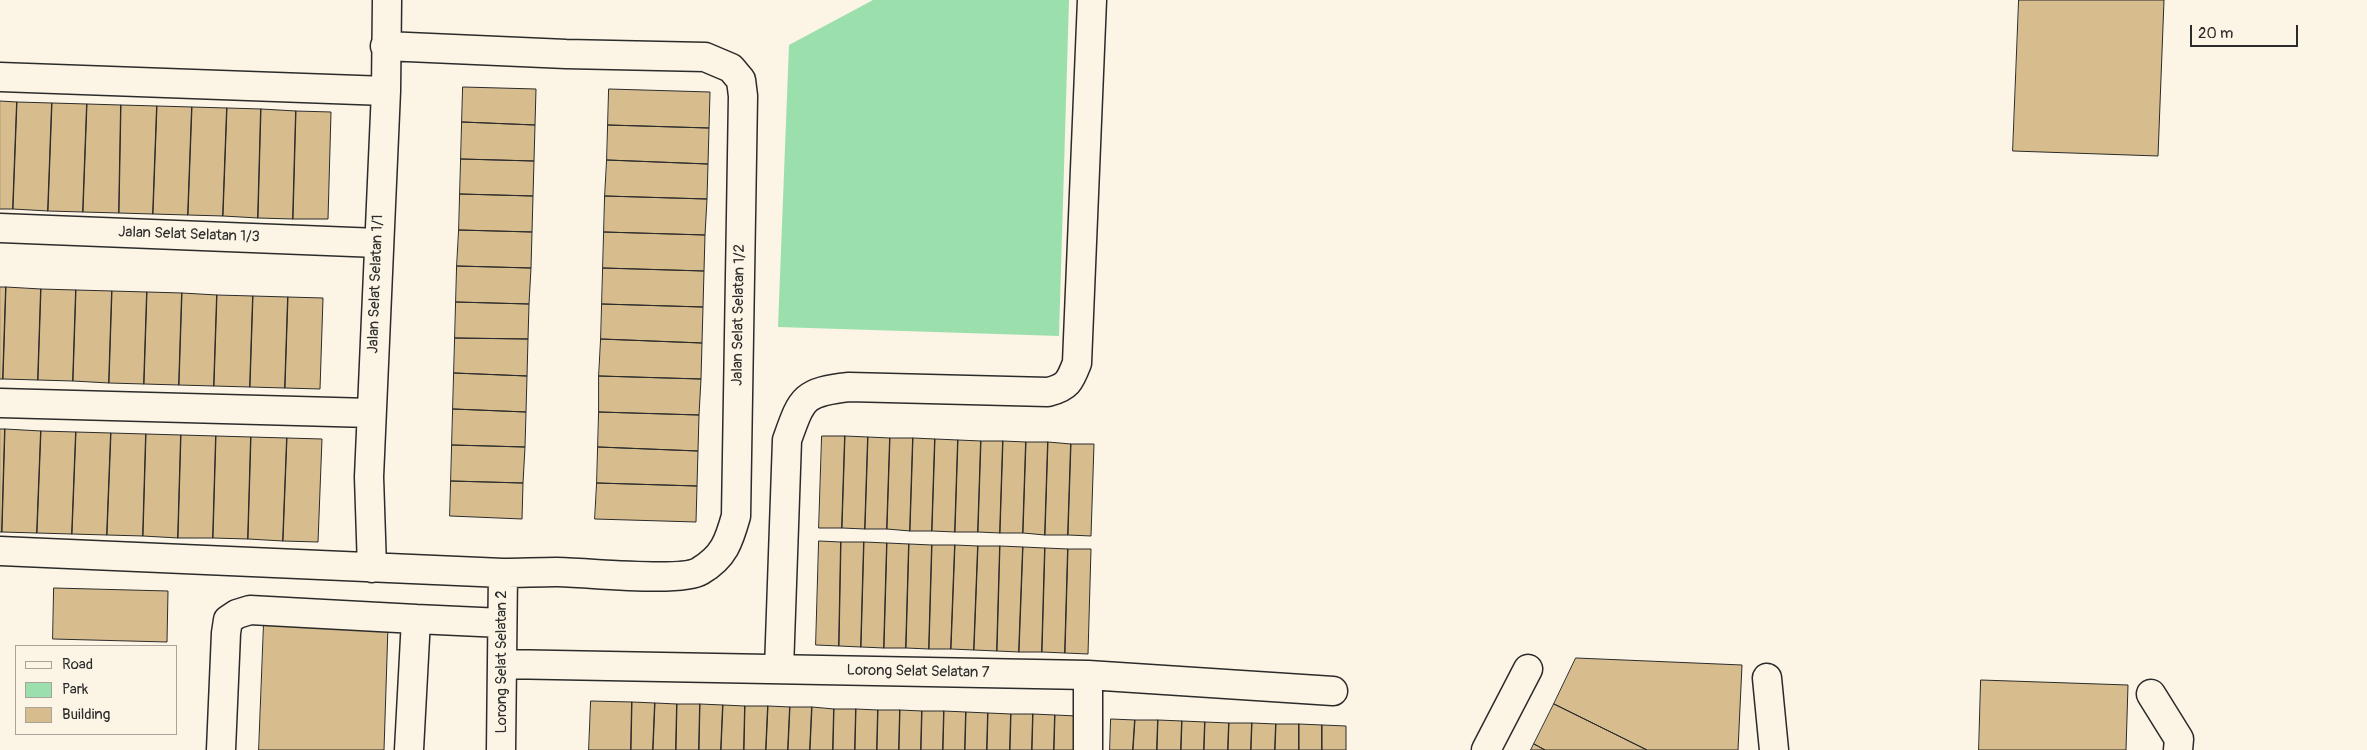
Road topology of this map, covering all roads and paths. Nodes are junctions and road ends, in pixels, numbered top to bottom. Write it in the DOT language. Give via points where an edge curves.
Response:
graph roads {
  1 [pos="387,0"];
  2 [pos="1092,0"];
  3 [pos="386,46"];
  4 [pos="0,77"];
  5 [pos="386,91"];
  6 [pos="0,228"];
  7 [pos="378,242"];
  8 [pos="0,403"];
  9 [pos="371,413"];
  10 [pos="0,551"];
  11 [pos="372,568"];
  12 [pos="503,573"];
  13 [pos="416,619"];
  14 [pos="502,623"];
  15 [pos="502,664"];
  16 [pos="779,669"];
  17 [pos="1528,669"];
  18 [pos="1088,675"];
  19 [pos="1767,678"];
  20 [pos="1333,691"];
  21 [pos="2151,694"];
  22 [pos="221,750"];
  23 [pos="409,750"];
  24 [pos="501,750"];
  25 [pos="1088,750"];
  26 [pos="1486,750"];
  27 [pos="1774,750"];
  28 [pos="2178,750"];
  1 -- 3 [label="street, Jalan Selat Selatan 1/1"];
  2 -- 16 [label="street" via="1077,363 1071,379 1062,389 1048,392 849,387 824,390 806,398 796,413 787,440"];
  3 -- 5 [label="street, Jalan Selat Selatan 1/1"];
  3 -- 12 [label="street, Jalan Selat Selatan 1/2" via="705,57 731,68 741,80 736,516 728,544 699,572 683,575"];
  4 -- 5 [label="street"];
  5 -- 7 [label="street, Jalan Selat Selatan 1/1"];
  6 -- 7 [label="street, Jalan Selat Selatan 1/3"];
  7 -- 9 [label="street, Jalan Selat Selatan 1/1"];
  8 -- 9 [label="street"];
  9 -- 11 [label="street, Jalan Selat Selatan 1/1"];
  10 -- 11 [label="street"];
  11 -- 12 [label="street, Jalan Selat Selatan 1/2"];
  12 -- 14 [label="street, Lorong Selat Selatan 2"];
  13 -- 14 [label="street"];
  13 -- 22 [label="street" via="250,610 228,620"];
  13 -- 23 [label="street"];
  14 -- 15 [label="street, Lorong Selat Selatan 2"];
  15 -- 16 [label="street, Lorong Selat Selatan 7"];
  15 -- 24 [label="street, Lorong Selat Selatan 2"];
  16 -- 18 [label="street, Lorong Selat Selatan 7"];
  17 -- 26 [label="street"];
  18 -- 20 [label="street, Lorong Selat Selatan 7"];
  18 -- 25 [label="street"];
  19 -- 27 [label="street"];
  21 -- 28 [label="street" via="2179,739"];
}
